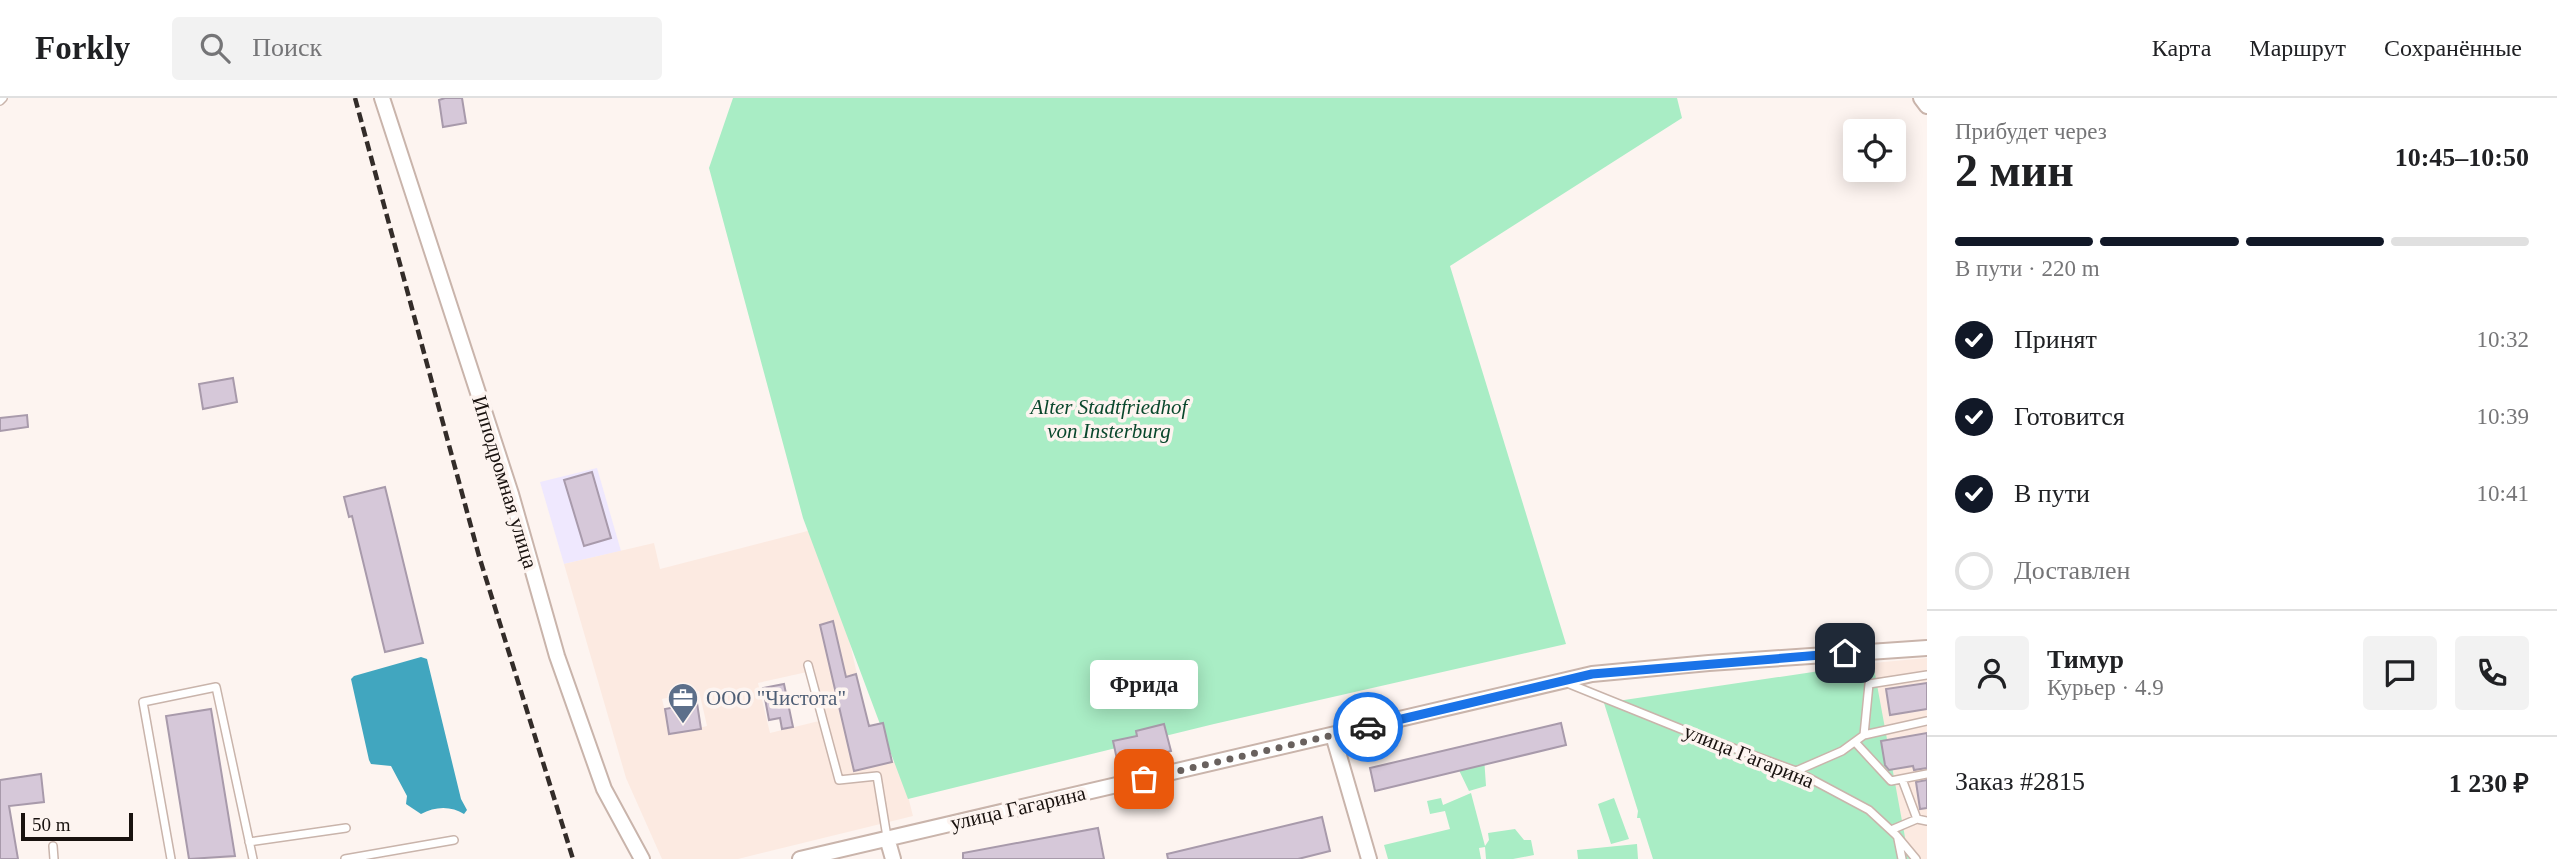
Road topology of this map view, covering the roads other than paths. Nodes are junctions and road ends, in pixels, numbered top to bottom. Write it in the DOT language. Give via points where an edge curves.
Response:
graph roads {
  1 [pos="382,98"];
  2 [pos="1921,98"];
  3 [pos="1927,106"];
  4 [pos="1927,648"];
  5 [pos="808,665"];
  6 [pos="1927,675"];
  7 [pos="1563,681"];
  8 [pos="1927,721"];
  9 [pos="1333,735"];
  10 [pos="1864,735"];
  11 [pos="1854,742"];
  12 [pos="1796,771"];
  13 [pos="1927,774"];
  14 [pos="1902,779"];
  15 [pos="1917,820"];
  16 [pos="1927,821"];
  17 [pos="346,828"];
  18 [pos="1894,833"];
  19 [pos="887,838"];
  20 [pos="454,840"];
  21 [pos="249,842"];
  22 [pos="53,846"];
  23 [pos="54,859"];
  24 [pos="171,859"];
  25 [pos="253,859"];
  26 [pos="345,859"];
  27 [pos="642,859"];
  28 [pos="800,859"];
  29 [pos="892,859"];
  30 [pos="1369,859"];
  31 [pos="1902,859"];
  32 [pos="1916,859"];
  1 -- 27 [label="street, Ипподромная улица" via="511,494 557,656 604,789"];
  2 -- 3 [label="street"];
  4 -- 7 [label="street, улица Гагарина" via="1709,663"];
  5 -- 19 [label="lane" via="839,780 877,776"];
  6 -- 10 [label="lane" via="1869,684"];
  7 -- 9 [label="street, улица Гагарина"];
  7 -- 12 [label="lane, улица Гагарина"];
  8 -- 10 [label="lane"];
  9 -- 19 [label="street, улица Гагарина"];
  9 -- 30 [label="street"];
  10 -- 11 [label="lane"];
  11 -- 12 [label="lane"];
  11 -- 14 [label="lane" via="1891,781"];
  12 -- 18 [label="lane, улица Гагарина" via="1869,810"];
  13 -- 14 [label="lane"];
  14 -- 15 [label="lane"];
  15 -- 16 [label="lane"];
  15 -- 18 [label="lane"];
  17 -- 21 [label="lane"];
  18 -- 31 [label="lane"];
  18 -- 32 [label="lane, улица Гагарина"];
  19 -- 28 [label="street, улица Гагарина"];
  19 -- 29 [label="street"];
  20 -- 26 [label="lane"];
  21 -- 24 [label="lane" via="216,687 143,702"];
  21 -- 25 [label="lane"];
  22 -- 23 [label="lane"];
}
